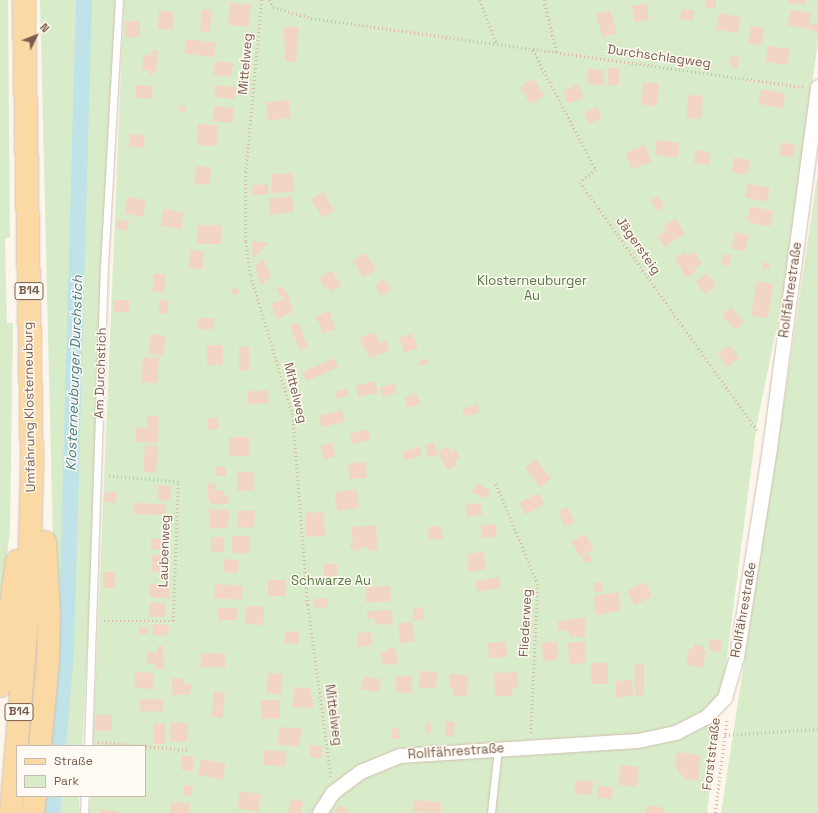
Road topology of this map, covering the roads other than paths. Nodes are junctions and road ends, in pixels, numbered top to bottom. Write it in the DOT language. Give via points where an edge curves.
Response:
graph roads {
  1 [pos="24,0"];
  2 [pos="119,0"];
  3 [pos="818,88"];
  4 [pos="32,468"];
  5 [pos="0,686"];
  6 [pos="88,743"];
  7 [pos="17,745"];
  8 [pos="40,745"];
  9 [pos="498,749"];
  10 [pos="16,754"];
  11 [pos="35,797"];
  12 [pos="85,797"];
  13 [pos="11,813"];
  14 [pos="33,813"];
  15 [pos="84,813"];
  16 [pos="320,813"];
  17 [pos="491,813"];
  1 -- 4 [label="main road, Umfahrung Klosterneuburg / B14"];
  2 -- 6 [label="lane, Am Durchstich" via="104,267"];
  3 -- 9 [label="street, Rollfährestraße" via="770,448 736,657 725,698 706,718 676,733 638,741"];
  4 -- 5 [label="main road" via="20,526 17,568"];
  4 -- 7 [label="main road, Umfahrung Klosterneuburg / B14" via="28,611"];
  4 -- 8 [label="main road" via="45,521 44,570 49,614 48,662"];
  9 -- 16 [label="street, Rollfährestraße" via="400,756 361,772 333,793"];
  9 -- 17 [label="lane"];
  10 -- 13 [label="main road, Umfahrung Klosterneuburg / B14"];
  11 -- 14 [label="main road"];
  12 -- 15 [label="lane"];
}
